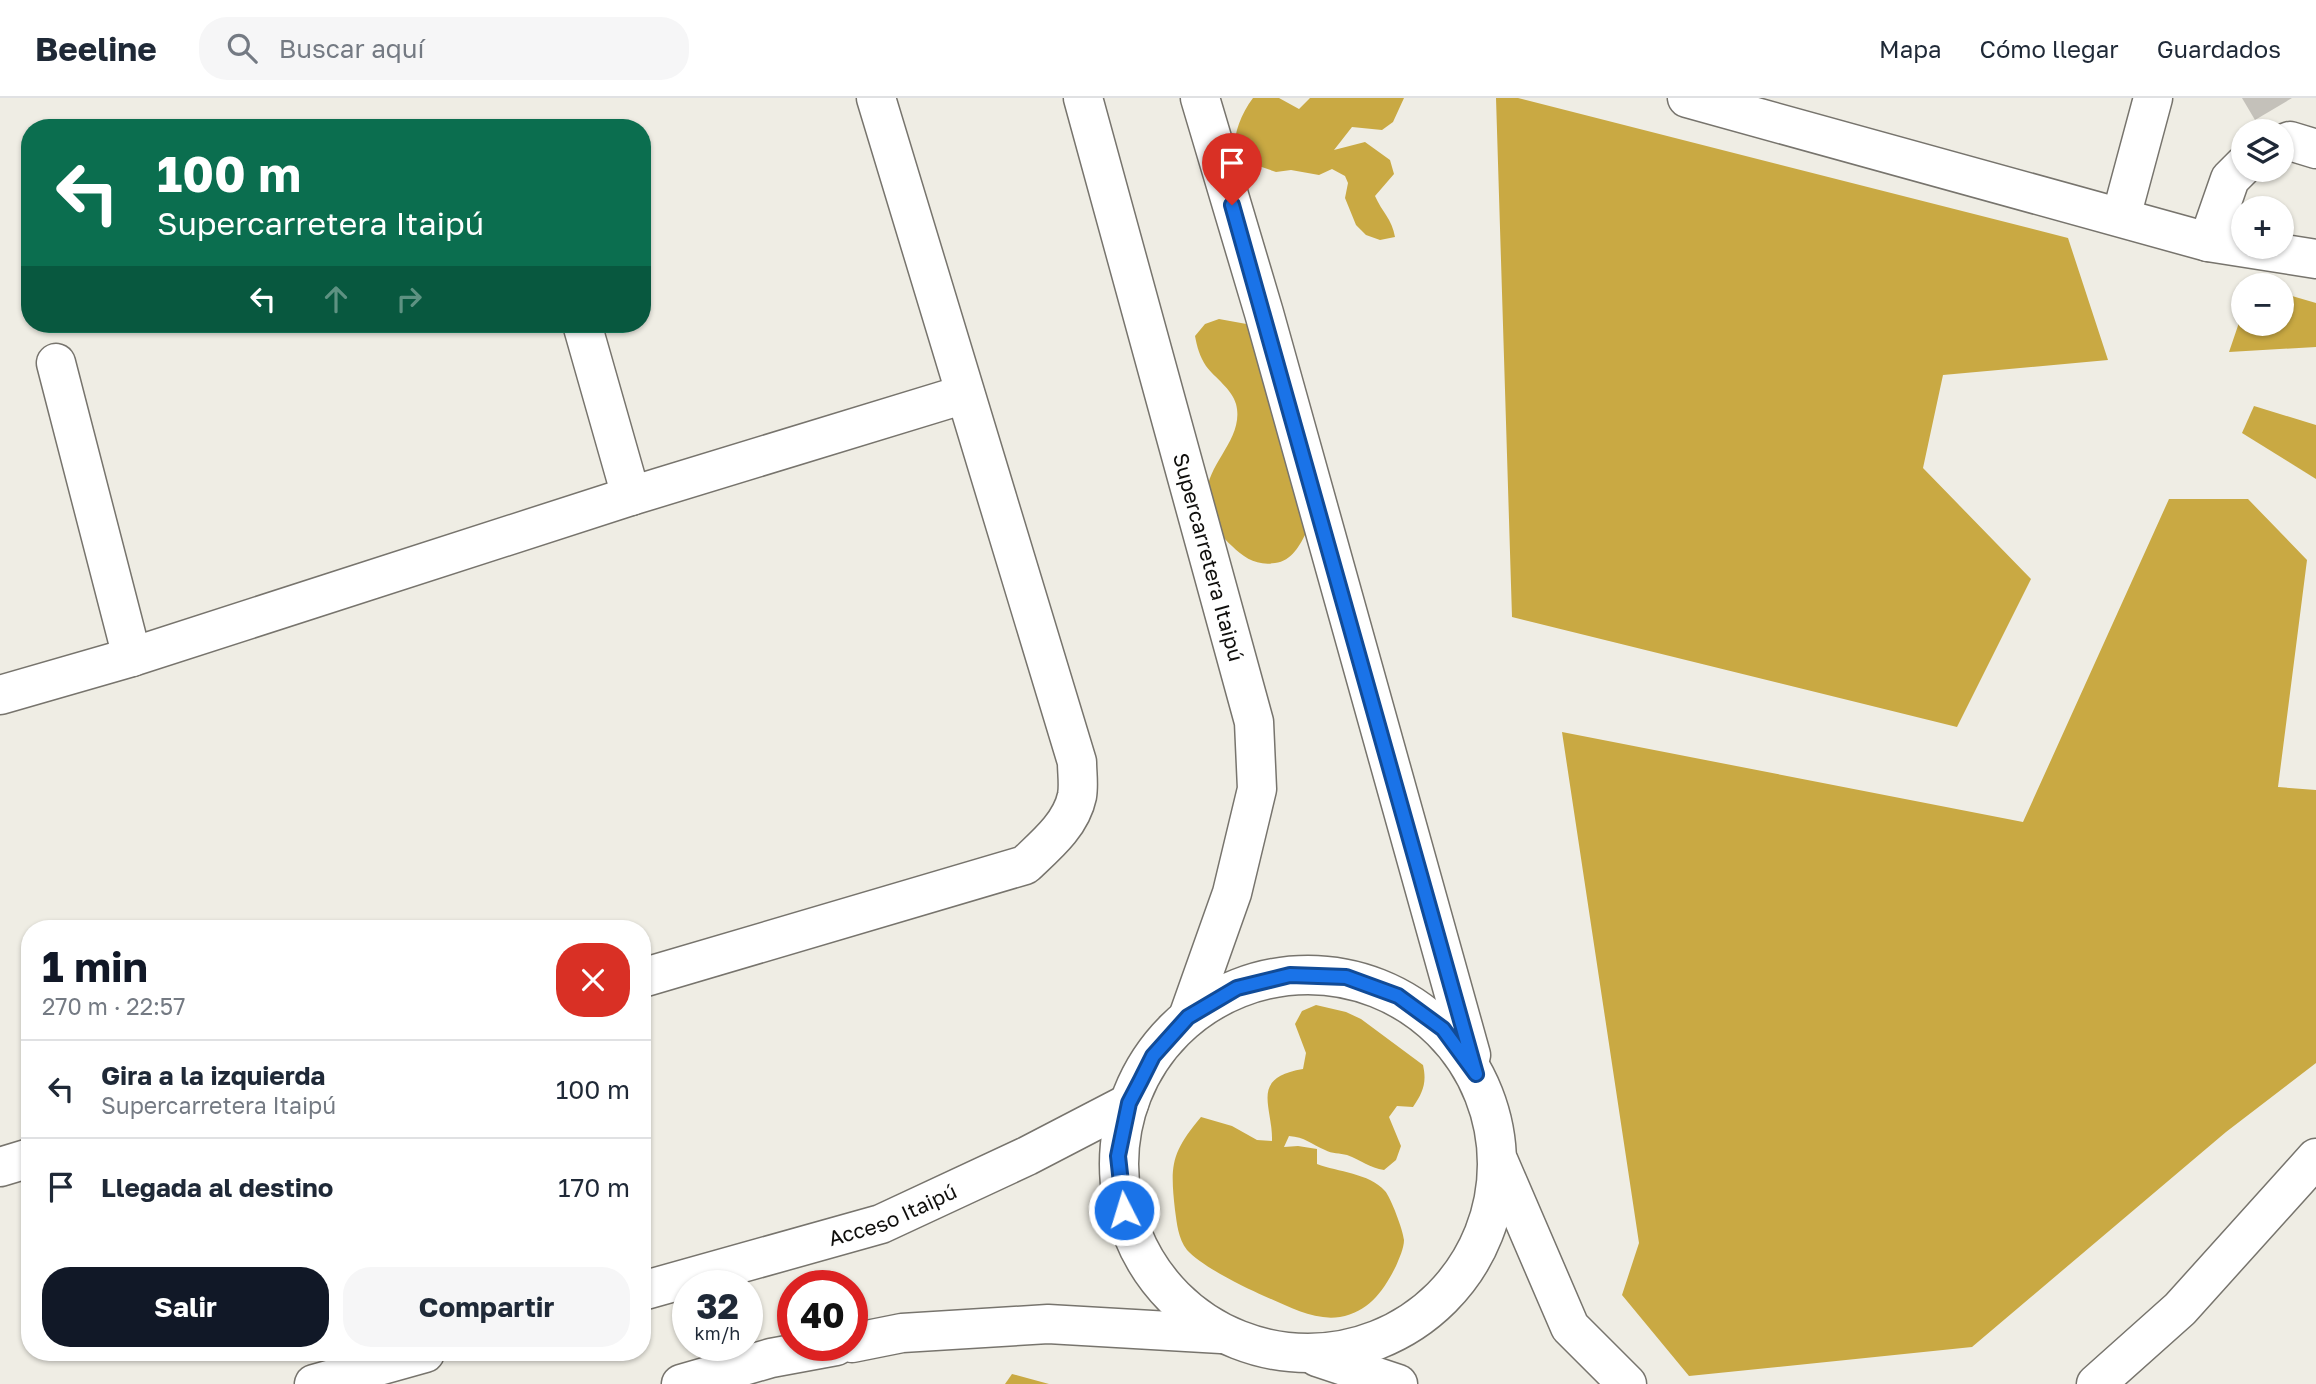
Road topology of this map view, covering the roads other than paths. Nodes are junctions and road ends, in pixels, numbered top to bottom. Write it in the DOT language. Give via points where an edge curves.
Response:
graph roads {
  1 [pos="876,98"];
  2 [pos="1083,98"];
  3 [pos="1200,98"];
  4 [pos="1687,98"];
  5 [pos="2153,98"];
  6 [pos="2294,142"];
  7 [pos="2316,149"];
  8 [pos="2231,178"];
  9 [pos="2121,217"];
  10 [pos="2208,242"];
  11 [pos="2316,258"];
  12 [pos="585,333"];
  13 [pos="56,363"];
  14 [pos="965,394"];
  15 [pos="631,496"];
  16 [pos="132,657"];
  17 [pos="0,695"];
  18 [pos="651,975"];
  19 [pos="1188,1017"];
  20 [pos="1476,1074"];
  21 [pos="1129,1103"];
  22 [pos="2316,1158"];
  23 [pos="21,1161"];
  24 [pos="1499,1161"];
  25 [pos="0,1167"];
  26 [pos="651,1288"];
  27 [pos="1221,1334"];
  28 [pos="868,1340"];
  29 [pos="1311,1355"];
  30 [pos="777,1357"];
  31 [pos="396,1361"];
  32 [pos="314,1384"];
  33 [pos="681,1384"];
  34 [pos="1398,1384"];
  35 [pos="1628,1384"];
  36 [pos="2096,1384"];
  1 -- 14 [label="street"];
  2 -- 19 [label="street, Supercarretera Itaipú" via="1254,722 1257,789 1232,893"];
  3 -- 20 [label="street, Supercarretera Itaipú"];
  4 -- 9 [label="street"];
  5 -- 9 [label="street"];
  6 -- 7 [label="street"];
  8 -- 10 [label="street"];
  9 -- 10 [label="street"];
  10 -- 11 [label="street"];
  12 -- 15 [label="street"];
  13 -- 16 [label="street"];
  14 -- 15 [label="street"];
  14 -- 18 [label="street" via="1077,762 1077,795 1068,817 1025,865"];
  15 -- 16 [label="street"];
  16 -- 17 [label="street"];
  19 -- 20 [label="street, Supercarretera Itaipú" via="1237,988 1290,975 1346,977 1398,996 1443,1029"];
  19 -- 21 [label="street, Supercarretera Itaipú" via="1153,1056"];
  20 -- 24 [label="street, Supercarretera Itaipú" via="1493,1116"];
  21 -- 26 [label="street, Acceso Itaipú" via="881,1224"];
  21 -- 27 [label="street, Supercarretera Itaipú" via="1118,1156 1124,1210 1138,1248 1177,1303"];
  22 -- 36 [label="street" via="2180,1309"];
  23 -- 25 [label="street"];
  24 -- 29 [label="street, Supercarretera Itaipú" via="1490,1220 1464,1274 1422,1317 1370,1345"];
  24 -- 35 [label="street" via="1570,1327"];
  27 -- 28 [label="street" via="1048,1324 902,1333"];
  27 -- 29 [label="street, Supercarretera Itaipú" via="1265,1350"];
  29 -- 34 [label="street"];
  30 -- 33 [label="street"];
  31 -- 32 [label="street"];
}
